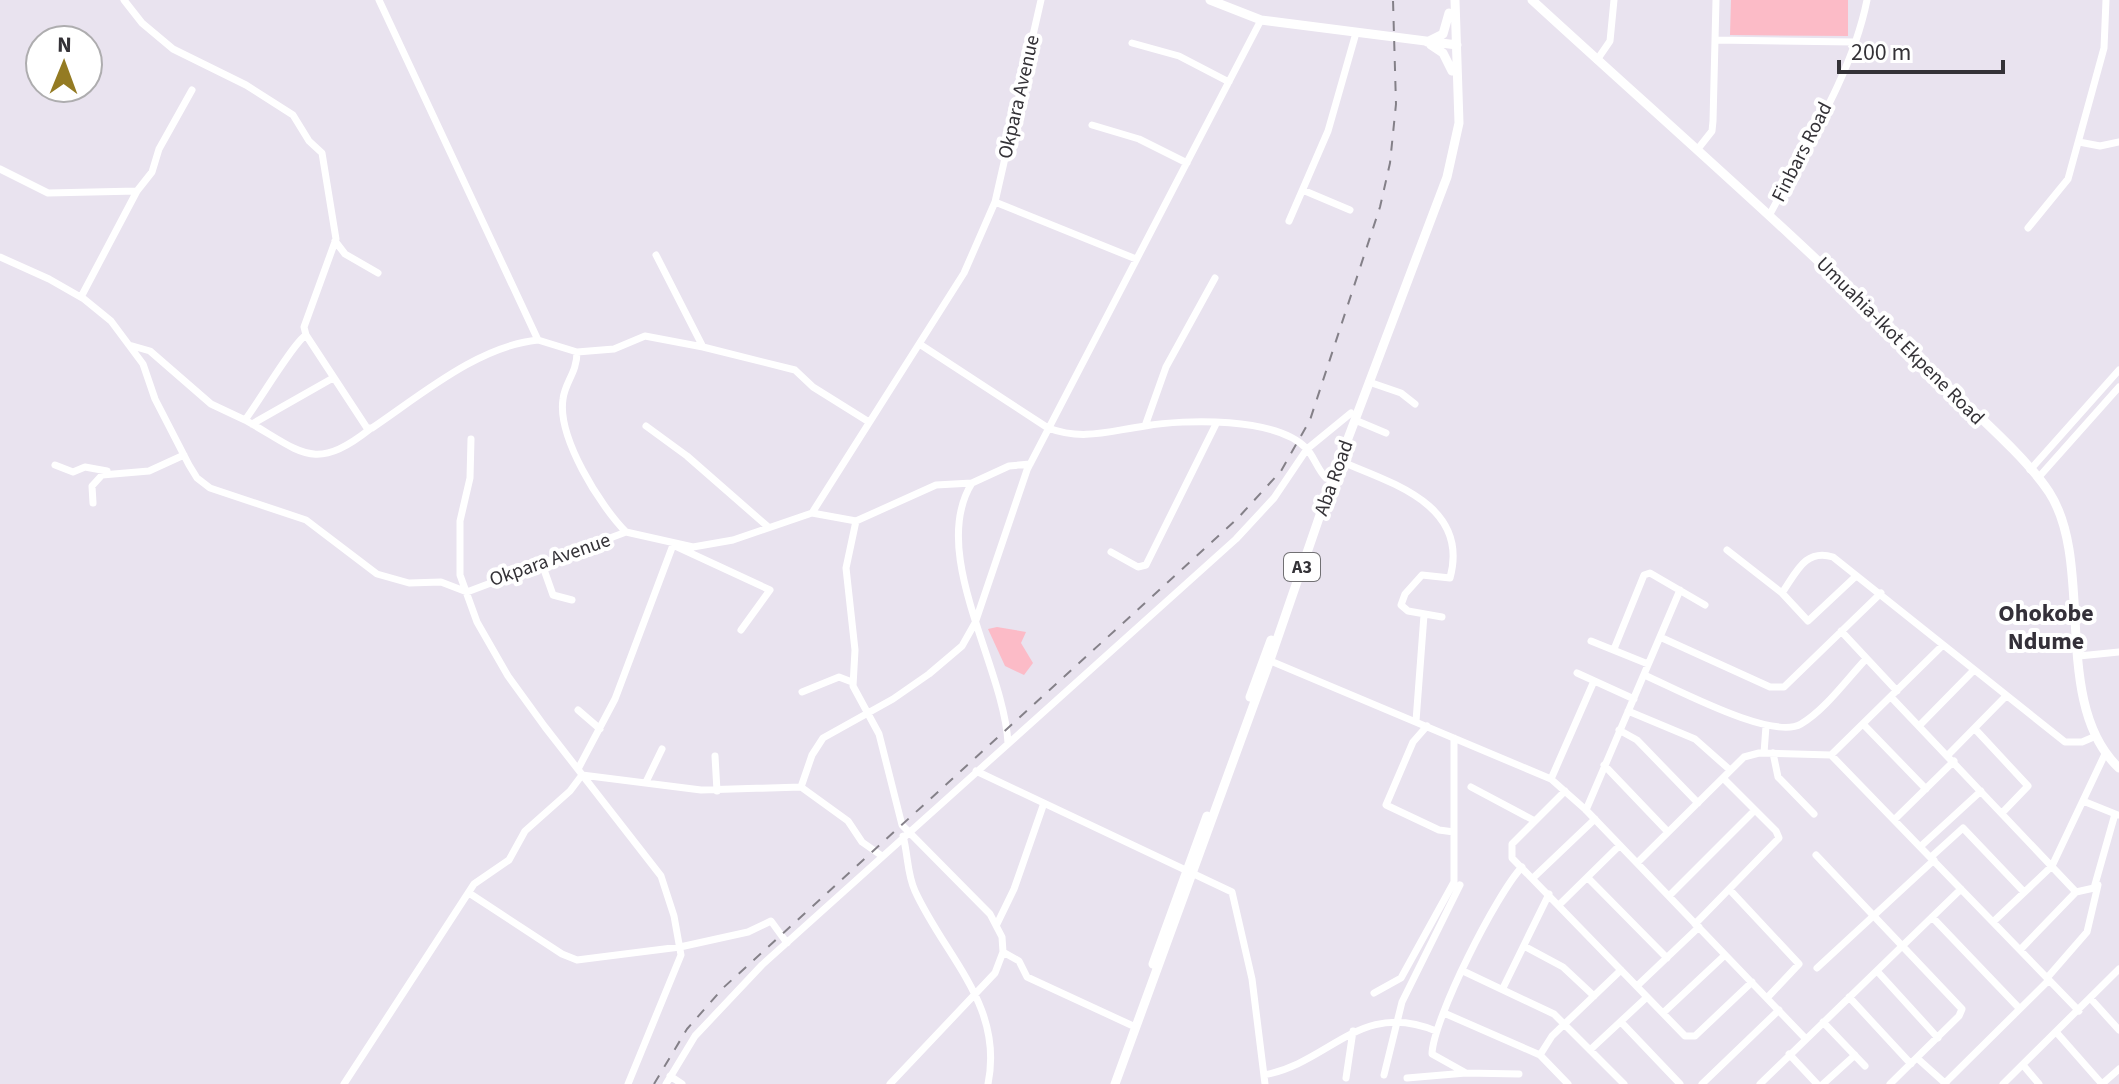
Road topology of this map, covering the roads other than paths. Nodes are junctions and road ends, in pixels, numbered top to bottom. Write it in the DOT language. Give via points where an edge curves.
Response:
graph roads {
  1 [pos="124,0"];
  2 [pos="379,0"];
  3 [pos="1041,0"];
  4 [pos="1210,0"];
  5 [pos="1448,0"];
  6 [pos="1455,0"];
  7 [pos="1532,0"];
  8 [pos="1614,0"];
  9 [pos="1716,0"];
  10 [pos="1867,0"];
  11 [pos="2106,0"];
  12 [pos="1449,13"];
  13 [pos="1261,20"];
  14 [pos="1356,33"];
  15 [pos="1716,40"];
  16 [pos="1424,42"];
  17 [pos="1854,42"];
  18 [pos="1132,43"];
  19 [pos="1454,45"];
  20 [pos="1597,60"];
  21 [pos="1452,71"];
  22 [pos="1229,82"];
  23 [pos="192,90"];
  24 [pos="1092,125"];
  25 [pos="2079,142"];
  26 [pos="2119,142"];
  27 [pos="1697,150"];
  28 [pos="1187,163"];
  29 [pos="0,169"];
  30 [pos="137,191"];
  31 [pos="1305,191"];
  32 [pos="995,202"];
  33 [pos="1350,210"];
  34 [pos="1770,214"];
  35 [pos="1289,221"];
  36 [pos="2028,228"];
  37 [pos="1421,238"];
  38 [pos="335,241"];
  39 [pos="656,255"];
  40 [pos="0,257"];
  41 [pos="1136,259"];
  42 [pos="378,273"];
  43 [pos="1215,278"];
  44 [pos="81,297"];
  45 [pos="306,335"];
  46 [pos="538,340"];
  47 [pos="129,345"];
  48 [pos="921,345"];
  49 [pos="703,347"];
  50 [pos="577,352"];
  51 [pos="2119,370"];
  52 [pos="333,378"];
  53 [pos="1369,382"];
  54 [pos="2119,387"];
  55 [pos="1415,404"];
  56 [pos="1353,417"];
  57 [pos="249,422"];
  58 [pos="869,422"];
  59 [pos="1216,424"];
  60 [pos="646,426"];
  61 [pos="1145,426"];
  62 [pos="1048,428"];
  63 [pos="370,429"];
  64 [pos="1386,433"];
  65 [pos="471,439"];
  66 [pos="1307,449"];
  67 [pos="184,455"];
  68 [pos="1340,461"];
  69 [pos="1030,464"];
  70 [pos="55,465"];
  71 [pos="113,472"];
  72 [pos="2034,474"];
  73 [pos="1326,478"];
  74 [pos="972,483"];
  75 [pos="93,503"];
  76 [pos="812,513"];
  77 [pos="856,521"];
  78 [pos="767,526"];
  79 [pos="626,532"];
  80 [pos="673,545"];
  81 [pos="1727,550"];
  82 [pos="1111,552"];
  83 [pos="542,564"];
  84 [pos="1855,577"];
  85 [pos="1680,590"];
  86 [pos="467,592"];
  87 [pos="1782,593"];
  88 [pos="1881,593"];
  89 [pos="572,600"];
  90 [pos="1705,605"];
  91 [pos="1424,615"];
  92 [pos="1442,617"];
  93 [pos="975,623"];
  94 [pos="741,630"];
  95 [pos="1841,631"];
  96 [pos="1660,637"];
  97 [pos="1591,641"];
  98 [pos="1943,645"];
  99 [pos="1614,649"];
  100 [pos="2119,652"];
  101 [pos="2079,656"];
  102 [pos="1267,659"];
  103 [pos="1866,659"];
  104 [pos="1648,664"];
  105 [pos="1974,670"];
  106 [pos="1577,673"];
  107 [pos="1644,675"];
  108 [pos="1594,681"];
  109 [pos="852,682"];
  110 [pos="1897,691"];
  111 [pos="802,692"];
  112 [pos="2006,696"];
  113 [pos="1891,697"];
  114 [pos="1634,699"];
  115 [pos="578,710"];
  116 [pos="1628,711"];
  117 [pos="869,713"];
  118 [pos="1416,721"];
  119 [pos="1863,724"];
  120 [pos="1427,726"];
  121 [pos="1766,726"];
  122 [pos="1919,726"];
  123 [pos="600,729"];
  124 [pos="1619,730"];
  125 [pos="1976,730"];
  126 [pos="2096,736"];
  127 [pos="1454,738"];
  128 [pos="1008,743"];
  129 [pos="662,749"];
  130 [pos="1768,753"];
  131 [pos="2105,754"];
  132 [pos="1831,755"];
  133 [pos="715,756"];
  134 [pos="1951,758"];
  135 [pos="1604,765"];
  136 [pos="2119,768"];
  137 [pos="1730,770"];
  138 [pos="976,771"];
  139 [pos="580,772"];
  140 [pos="1723,778"];
  141 [pos="1551,779"];
  142 [pos="646,782"];
  143 [pos="801,787"];
  144 [pos="1471,787"];
  145 [pos="1926,789"];
  146 [pos="717,791"];
  147 [pos="1565,791"];
  148 [pos="1981,791"];
  149 [pos="2083,801"];
  150 [pos="1044,803"];
  151 [pos="1698,803"];
  152 [pos="1586,810"];
  153 [pos="1755,810"];
  154 [pos="2002,813"];
  155 [pos="1814,814"];
  156 [pos="2117,815"];
  157 [pos="1595,819"];
  158 [pos="1894,820"];
  159 [pos="1535,821"];
  160 [pos="1454,832"];
  161 [pos="1668,832"];
  162 [pos="905,834"];
  163 [pos="1619,846"];
  164 [pos="1921,846"];
  165 [pos="1816,855"];
  166 [pos="882,856"];
  167 [pos="1932,859"];
  168 [pos="1637,863"];
  169 [pos="2052,866"];
  170 [pos="1522,867"];
  171 [pos="1190,874"];
  172 [pos="1533,878"];
  173 [pos="1589,879"];
  174 [pos="2099,880"];
  175 [pos="1460,885"];
  176 [pos="1729,889"];
  177 [pos="1961,889"];
  178 [pos="2024,892"];
  179 [pos="2076,892"];
  180 [pos="469,893"];
  181 [pos="1549,894"];
  182 [pos="1669,896"];
  183 [pos="1559,905"];
  184 [pos="1876,916"];
  185 [pos="1932,917"];
  186 [pos="1993,922"];
  187 [pos="997,924"];
  188 [pos="1697,926"];
  189 [pos="787,943"];
  190 [pos="1904,945"];
  191 [pos="1524,946"];
  192 [pos="680,947"];
  193 [pos="2020,950"];
  194 [pos="1003,952"];
  195 [pos="1725,955"];
  196 [pos="1667,958"];
  197 [pos="1817,968"];
  198 [pos="2119,969"];
  199 [pos="1621,970"];
  200 [pos="1463,971"];
  201 [pos="1877,971"];
  202 [pos="2048,979"];
  203 [pos="1752,982"];
  204 [pos="1637,986"];
  205 [pos="1503,988"];
  206 [pos="977,993"];
  207 [pos="1374,993"];
  208 [pos="1594,996"];
  209 [pos="1647,997"];
  210 [pos="1849,997"];
  211 [pos="1767,998"];
  212 [pos="2091,999"];
  213 [pos="2019,1008"];
  214 [pos="1779,1010"];
  215 [pos="2079,1011"];
  216 [pos="1444,1013"];
  217 [pos="1663,1013"];
  218 [pos="1398,1021"];
  219 [pos="1621,1022"];
  220 [pos="1823,1022"];
  221 [pos="1565,1023"];
  222 [pos="1131,1025"];
  223 [pos="2119,1030"];
  224 [pos="1353,1031"];
  225 [pos="1436,1031"];
  226 [pos="2057,1033"];
  227 [pos="1805,1038"];
  228 [pos="1938,1038"];
  229 [pos="1590,1050"];
  230 [pos="1789,1054"];
  231 [pos="1540,1055"];
  232 [pos="1855,1055"];
  233 [pos="1914,1061"];
  234 [pos="2023,1065"];
  235 [pos="1865,1066"];
  236 [pos="2119,1069"];
  237 [pos="1466,1073"];
  238 [pos="1519,1074"];
  239 [pos="1384,1075"];
  240 [pos="670,1076"];
  241 [pos="2111,1076"];
  242 [pos="1264,1077"];
  243 [pos="1346,1078"];
  244 [pos="1407,1078"];
  245 [pos="1762,1083"];
  246 [pos="1946,1083"];
  247 [pos="344,1084"];
  248 [pos="628,1084"];
  249 [pos="666,1084"];
  250 [pos="682,1084"];
  251 [pos="890,1084"];
  252 [pos="988,1084"];
  253 [pos="1113,1084"];
  254 [pos="1568,1084"];
  255 [pos="1624,1084"];
  256 [pos="1680,1084"];
  257 [pos="1702,1084"];
  258 [pos="1817,1084"];
  259 [pos="1823,1084"];
  260 [pos="1890,1084"];
  261 [pos="2003,1084"];
  262 [pos="2039,1084"];
  263 [pos="2102,1084"];
  264 [pos="2118,1084"];
  1 -- 38 [label="street" via="173,49 293,115 322,153"];
  2 -- 46 [label="street"];
  3 -- 32 [label="street, Okpara Avenue"];
  4 -- 13 [label="main road"];
  5 -- 12 [label="main road, Aba Road"];
  6 -- 19 [label="main road, Aba Road"];
  7 -- 20 [label="main road, Umuahia-Ikot Ekpene Road"];
  8 -- 20 [label="street" via="1610,41"];
  9 -- 15 [label="street"];
  10 -- 17 [label="street, Finbars Road"];
  11 -- 25 [label="street" via="2104,48"];
  12 -- 16 [label="main road" via="1443,34"];
  12 -- 19 [label="main road, Aba Road"];
  13 -- 14 [label="main road"];
  13 -- 22 [label="street"];
  14 -- 16 [label="main road"];
  14 -- 31 [label="street"];
  15 -- 17 [label="street"];
  15 -- 27 [label="street" via="1712,131"];
  16 -- 19 [label="main road"];
  16 -- 21 [label="main road" via="1443,53"];
  17 -- 34 [label="street, Finbars Road"];
  18 -- 22 [label="street" via="1179,56"];
  19 -- 21 [label="main road, Aba Road / A3"];
  19 -- 37 [label="main road, Aba Road / A3" via="1456,143"];
  20 -- 27 [label="main road, Umuahia-Ikot Ekpene Road"];
  21 -- 37 [label="main road, Aba Road / A3" via="1450,142"];
  22 -- 28 [label="street"];
  23 -- 30 [label="street" via="152,172"];
  24 -- 28 [label="street" via="1139,139"];
  25 -- 26 [label="street"];
  25 -- 36 [label="street" via="2068,179"];
  27 -- 34 [label="main road, Umuahia-Ikot Ekpene Road"];
  28 -- 41 [label="street"];
  29 -- 30 [label="street" via="48,193"];
  30 -- 44 [label="street"];
  31 -- 33 [label="street"];
  31 -- 35 [label="street"];
  32 -- 41 [label="street"];
  32 -- 48 [label="street, Okpara Avenue" via="964,273"];
  34 -- 72 [label="main road, Umuahia-Ikot Ekpene Road"];
  37 -- 53 [label="main road, Aba Road / A3"];
  37 -- 56 [label="main road, Aba Road / A3"];
  38 -- 42 [label="street" via="345,254"];
  38 -- 45 [label="street" via="306,318"];
  39 -- 49 [label="street"];
  40 -- 44 [label="street, Okpara Avenue"];
  41 -- 62 [label="street"];
  43 -- 61 [label="street" via="1166,367"];
  44 -- 47 [label="street, Okpara Avenue" via="109,318"];
  45 -- 52 [label="street"];
  45 -- 57 [label="street" via="293,345"];
  46 -- 50 [label="street"];
  46 -- 63 [label="street" via="502,348"];
  47 -- 57 [label="street" via="150,351 211,404"];
  47 -- 67 [label="street, Okpara Avenue" via="143,364"];
  48 -- 58 [label="street, Okpara Avenue"];
  48 -- 62 [label="street"];
  49 -- 50 [label="street" via="645,336 614,349"];
  49 -- 58 [label="street" via="795,370"];
  50 -- 79 [label="street" via="562,416 587,476"];
  51 -- 72 [label="street"];
  52 -- 57 [label="street"];
  52 -- 63 [label="street"];
  53 -- 55 [label="street"];
  53 -- 56 [label="main road, Aba Road / A3"];
  54 -- 72 [label="street"];
  56 -- 64 [label="street"];
  56 -- 66 [label="street"];
  56 -- 68 [label="main road, Aba Road / A3"];
  56 -- 73 [label="main road, Aba Road / A3"];
  57 -- 63 [label="street" via="312,455 328,456"];
  58 -- 76 [label="street, Okpara Avenue"];
  59 -- 61 [label="street"];
  59 -- 66 [label="street" via="1277,431"];
  59 -- 82 [label="street" via="1149,562 1138,567"];
  60 -- 78 [label="street"];
  61 -- 62 [label="street" via="1086,437"];
  62 -- 69 [label="street"];
  65 -- 86 [label="street" via="470,478 460,521 460,575"];
  66 -- 73 [label="street"];
  66 -- 128 [label="street" via="1274,498 1236,539"];
  67 -- 71 [label="street" via="149,471"];
  67 -- 86 [label="street, Okpara Avenue" via="197,478 210,488 306,520 377,574 409,583 441,582"];
  68 -- 91 [label="street" via="1392,483 1437,508 1443,517 1454,550 1450,578 1422,575 1401,601 1403,609"];
  68 -- 102 [label="main road, Aba Road / A3"];
  69 -- 74 [label="street" via="1009,466"];
  69 -- 93 [label="street"];
  70 -- 71 [label="street" via="73,472 85,467"];
  71 -- 75 [label="street" via="92,486"];
  72 -- 101 [label="main road, Umuahia-Ikot Ekpene Road" via="2055,502 2065,535"];
  73 -- 102 [label="main road, Aba Road / A3"];
  74 -- 77 [label="street" via="936,485"];
  74 -- 93 [label="street" via="960,506 959,532"];
  76 -- 77 [label="street"];
  76 -- 78 [label="street, Okpara Avenue"];
  77 -- 109 [label="street" via="846,568 855,650"];
  78 -- 80 [label="street, Okpara Avenue" via="733,540"];
  79 -- 80 [label="street, Okpara Avenue"];
  79 -- 83 [label="street, Okpara Avenue"];
  80 -- 94 [label="street" via="770,590"];
  80 -- 123 [label="street"];
  81 -- 87 [label="street"];
  83 -- 86 [label="street, Okpara Avenue"];
  83 -- 89 [label="street" via="553,595"];
  84 -- 87 [label="street" via="1833,557 1818,554 1806,558"];
  84 -- 87 [label="street" via="1808,621"];
  84 -- 88 [label="street"];
  85 -- 90 [label="street"];
  85 -- 96 [label="street"];
  85 -- 99 [label="street" via="1650,573 1644,575"];
  86 -- 139 [label="street" via="488,644"];
  88 -- 95 [label="street"];
  88 -- 98 [label="street"];
  91 -- 92 [label="street"];
  91 -- 118 [label="street"];
  93 -- 117 [label="street" via="962,646"];
  93 -- 128 [label="street" via="1004,705"];
  95 -- 96 [label="street" via="1789,685 1777,688"];
  95 -- 103 [label="street"];
  96 -- 104 [label="street"];
  97 -- 99 [label="street"];
  98 -- 105 [label="street"];
  98 -- 110 [label="street"];
  99 -- 104 [label="street"];
  100 -- 101 [label="street"];
  101 -- 126 [label="main road, Umuahia-Ikot Ekpene Road" via="2085,706"];
  102 -- 118 [label="street"];
  102 -- 171 [label="main road, Aba Road / A3"];
  103 -- 110 [label="street"];
  103 -- 121 [label="street" via="1800,725"];
  104 -- 107 [label="street"];
  105 -- 112 [label="street"];
  105 -- 122 [label="street"];
  106 -- 108 [label="street"];
  107 -- 114 [label="street"];
  107 -- 121 [label="street"];
  108 -- 114 [label="street"];
  108 -- 141 [label="street"];
  109 -- 111 [label="street" via="839,677"];
  109 -- 117 [label="street"];
  110 -- 113 [label="street"];
  112 -- 125 [label="street"];
  112 -- 126 [label="street" via="2065,742"];
  113 -- 119 [label="street"];
  113 -- 122 [label="street"];
  114 -- 116 [label="street"];
  115 -- 123 [label="street"];
  116 -- 124 [label="street"];
  116 -- 137 [label="street" via="1695,739"];
  117 -- 143 [label="street" via="823,738"];
  117 -- 162 [label="street" via="889,763"];
  118 -- 120 [label="street"];
  119 -- 132 [label="street"];
  119 -- 145 [label="street"];
  120 -- 127 [label="street"];
  120 -- 160 [label="street" via="1413,742 1386,805"];
  121 -- 130 [label="street"];
  122 -- 134 [label="street"];
  123 -- 139 [label="street"];
  124 -- 135 [label="street"];
  124 -- 151 [label="street" via="1637,740"];
  125 -- 134 [label="street"];
  125 -- 154 [label="street" via="2028,786"];
  126 -- 131 [label="main road, Umuahia-Ikot Ekpene Road"];
  127 -- 141 [label="street"];
  127 -- 160 [label="street"];
  128 -- 138 [label="street"];
  129 -- 142 [label="street"];
  130 -- 132 [label="street"];
  130 -- 137 [label="street" via="1744,757"];
  130 -- 155 [label="street" via="1778,777"];
  131 -- 136 [label="main road, Umuahia-Ikot Ekpene Road"];
  131 -- 149 [label="street"];
  132 -- 158 [label="street"];
  133 -- 146 [label="street"];
  134 -- 145 [label="street"];
  134 -- 148 [label="street"];
  135 -- 152 [label="street"];
  135 -- 161 [label="street"];
  137 -- 140 [label="street"];
  138 -- 150 [label="street"];
  138 -- 162 [label="street"];
  139 -- 142 [label="street"];
  139 -- 180 [label="street" via="570,791 525,831 509,860"];
  139 -- 192 [label="street" via="661,876"];
  140 -- 151 [label="street"];
  140 -- 153 [label="street"];
  141 -- 147 [label="street"];
  142 -- 146 [label="street"];
  143 -- 146 [label="street"];
  143 -- 166 [label="street" via="848,821 862,842"];
  144 -- 159 [label="street"];
  145 -- 158 [label="street"];
  147 -- 152 [label="street"];
  147 -- 159 [label="street"];
  148 -- 154 [label="street"];
  148 -- 164 [label="street"];
  149 -- 156 [label="street"];
  149 -- 169 [label="street"];
  150 -- 171 [label="street"];
  150 -- 187 [label="street"];
  151 -- 161 [label="street"];
  152 -- 157 [label="street"];
  153 -- 176 [label="street" via="1779,838"];
  153 -- 182 [label="street"];
  154 -- 169 [label="street"];
  156 -- 174 [label="street"];
  157 -- 163 [label="street"];
  157 -- 172 [label="street"];
  158 -- 164 [label="street"];
  159 -- 170 [label="street" via="1511,847 1512,858"];
  160 -- 207 [label="street" via="1454,882 1401,978"];
  161 -- 168 [label="street"];
  162 -- 166 [label="street"];
  162 -- 187 [label="street"];
  162 -- 206 [label="street" via="914,889"];
  163 -- 168 [label="street"];
  163 -- 173 [label="street"];
  164 -- 167 [label="street"];
  165 -- 184 [label="street"];
  166 -- 189 [label="street"];
  167 -- 177 [label="street"];
  167 -- 178 [label="street" via="1963,828"];
  167 -- 184 [label="street"];
  168 -- 182 [label="street"];
  169 -- 178 [label="street"];
  169 -- 179 [label="street"];
  170 -- 172 [label="street"];
  170 -- 200 [label="street" via="1503,891"];
  171 -- 222 [label="main road, Aba Road / A3"];
  171 -- 242 [label="street" via="1230,890 1236,899"];
  171 -- 253 [label="main road, Aba Road / A3"];
  172 -- 181 [label="street"];
  173 -- 183 [label="street"];
  173 -- 196 [label="street"];
  174 -- 179 [label="street" via="2094,888"];
  174 -- 202 [label="street" via="2087,932"];
  175 -- 218 [label="street" via="1410,984"];
  176 -- 188 [label="street"];
  176 -- 211 [label="street" via="1799,964"];
  177 -- 185 [label="street"];
  177 -- 186 [label="street"];
  178 -- 186 [label="street"];
  179 -- 193 [label="street"];
  180 -- 192 [label="street" via="577,960"];
  180 -- 247 [label="street"];
  181 -- 183 [label="street"];
  181 -- 191 [label="street"];
  182 -- 188 [label="street"];
  183 -- 199 [label="street"];
  184 -- 190 [label="street"];
  184 -- 197 [label="street"];
  185 -- 190 [label="street"];
  185 -- 213 [label="street"];
  186 -- 193 [label="street"];
  187 -- 194 [label="street"];
  188 -- 195 [label="street"];
  188 -- 196 [label="street"];
  189 -- 192 [label="street" via="771,921 748,932"];
  189 -- 240 [label="street" via="695,1036"];
  190 -- 201 [label="street"];
  190 -- 228 [label="street" via="1962,1009"];
  191 -- 205 [label="street"];
  191 -- 208 [label="street" via="1563,967"];
  192 -- 248 [label="street" via="677,967"];
  193 -- 202 [label="street"];
  194 -- 206 [label="street" via="995,973"];
  194 -- 222 [label="street" via="1019,961 1030,979"];
  195 -- 203 [label="street"];
  195 -- 217 [label="street"];
  196 -- 204 [label="street"];
  198 -- 212 [label="street"];
  199 -- 204 [label="street"];
  199 -- 208 [label="street"];
  200 -- 205 [label="street"];
  200 -- 216 [label="street"];
  201 -- 210 [label="street"];
  201 -- 228 [label="street"];
  202 -- 213 [label="street"];
  202 -- 215 [label="street"];
  203 -- 211 [label="street"];
  203 -- 217 [label="street" via="1691,1038"];
  204 -- 209 [label="street"];
  205 -- 221 [label="street"];
  206 -- 251 [label="street"];
  206 -- 252 [label="street" via="992,1058"];
  208 -- 221 [label="street"];
  209 -- 217 [label="street"];
  209 -- 219 [label="street"];
  210 -- 220 [label="street"];
  210 -- 233 [label="street"];
  211 -- 214 [label="street"];
  212 -- 215 [label="street"];
  212 -- 223 [label="street"];
  213 -- 246 [label="street"];
  214 -- 227 [label="street"];
  214 -- 257 [label="street"];
  215 -- 226 [label="street"];
  216 -- 225 [label="street"];
  216 -- 231 [label="street"];
  218 -- 224 [label="street"];
  218 -- 225 [label="street"];
  218 -- 239 [label="street"];
  219 -- 229 [label="street"];
  219 -- 256 [label="street"];
  220 -- 227 [label="street"];
  220 -- 232 [label="street"];
  221 -- 229 [label="street"];
  221 -- 231 [label="street"];
  222 -- 253 [label="main road, Aba Road / A3"];
  224 -- 242 [label="street"];
  224 -- 243 [label="street"];
  225 -- 237 [label="street" via="1434,1057"];
  226 -- 234 [label="street"];
  226 -- 263 [label="street"];
  227 -- 230 [label="street"];
  228 -- 233 [label="street"];
  229 -- 255 [label="street"];
  230 -- 245 [label="street"];
  230 -- 258 [label="street"];
  231 -- 254 [label="street"];
  232 -- 235 [label="street"];
  232 -- 259 [label="street"];
  233 -- 246 [label="street"];
  233 -- 260 [label="street"];
  234 -- 261 [label="street"];
  234 -- 262 [label="street"];
  236 -- 241 [label="street"];
  237 -- 238 [label="street"];
  237 -- 244 [label="street"];
  240 -- 249 [label="street"];
  240 -- 250 [label="street"];
  241 -- 263 [label="street"];
  241 -- 264 [label="street"];
}
